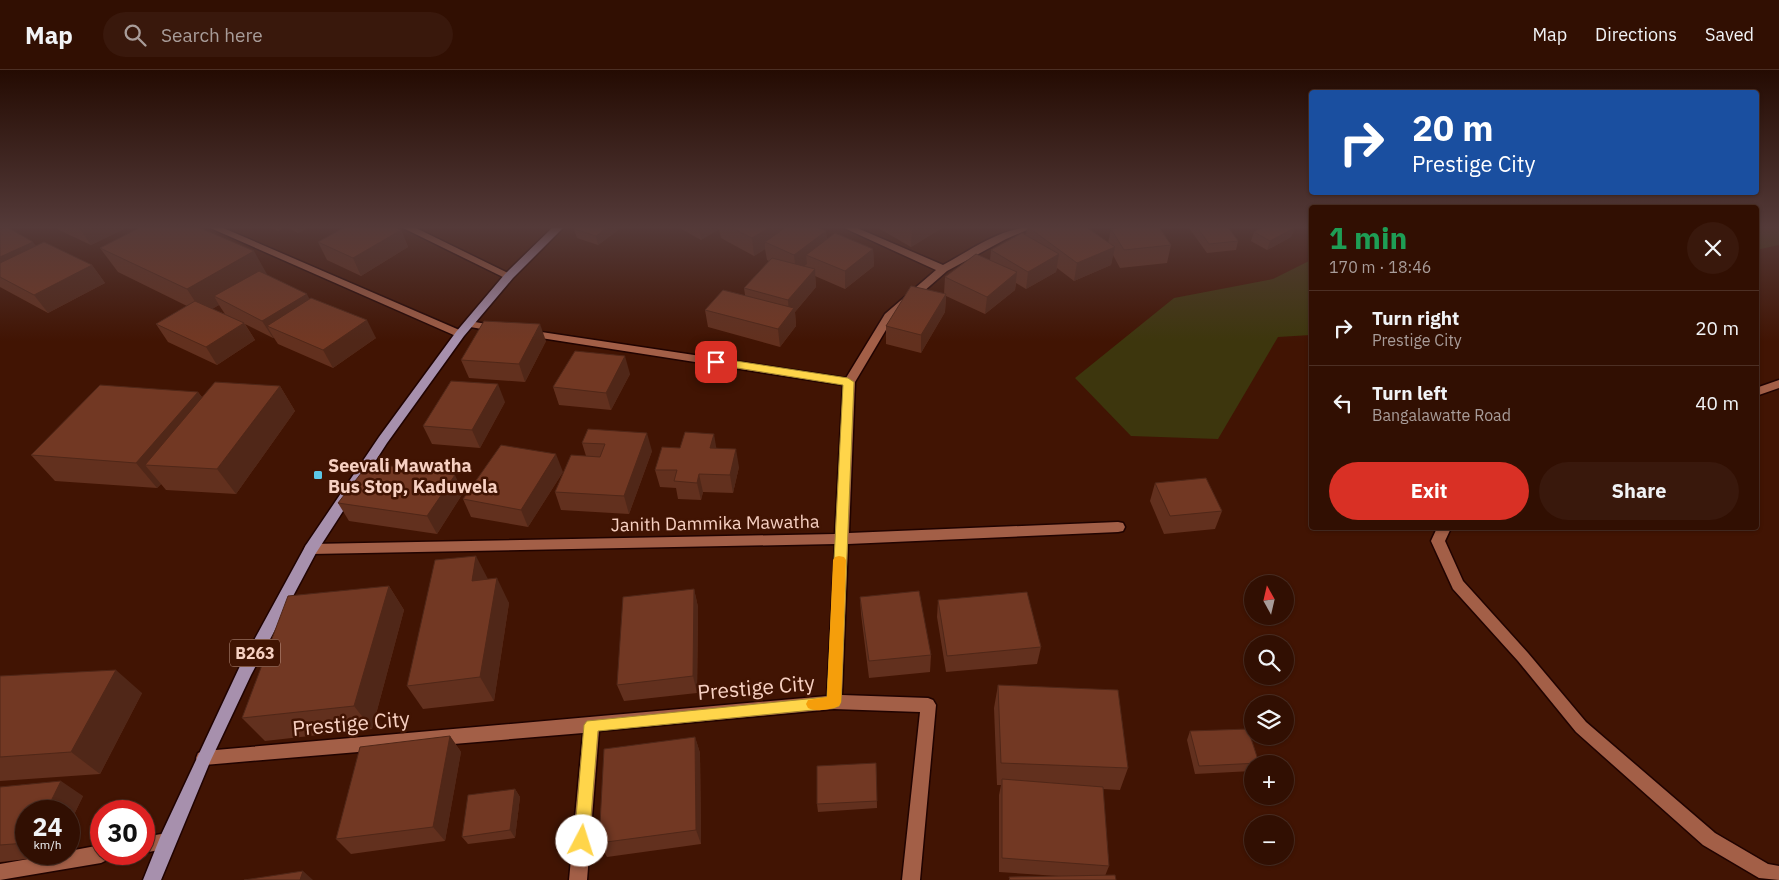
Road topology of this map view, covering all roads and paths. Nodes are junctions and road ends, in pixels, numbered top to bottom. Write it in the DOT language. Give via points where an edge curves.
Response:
graph roads {
  1 [pos="306,265"];
  2 [pos="485,265"];
  3 [pos="520,265"];
  4 [pos="932,265"];
  5 [pos="950,265"];
  6 [pos="942,269"];
  7 [pos="509,276"];
  8 [pos="464,329"];
  9 [pos="848,382"];
  10 [pos="1779,384"];
  11 [pos="1759,391"];
  12 [pos="1118,527"];
  13 [pos="1443,530"];
  14 [pos="840,539"];
  15 [pos="311,549"];
  16 [pos="834,702"];
  17 [pos="592,725"];
  18 [pos="204,758"];
  19 [pos="167,841"];
  20 [pos="155,843"];
  21 [pos="90,856"];
  22 [pos="0,873"];
  23 [pos="1779,875"];
  24 [pos="152,880"];
  25 [pos="578,880"];
  26 [pos="911,880"];
  1 -- 8 [label="street"];
  2 -- 7 [label="street"];
  3 -- 7 [label="main road, B263"];
  4 -- 6 [label="street"];
  5 -- 6 [label="street"];
  6 -- 9 [label="street" via="890,316"];
  7 -- 8 [label="main road, B263"];
  8 -- 9 [label="street" via="512,331"];
  8 -- 15 [label="main road, B263" via="383,440"];
  9 -- 14 [label="street"];
  10 -- 11 [label="street"];
  12 -- 14 [label="street, Janith Dammika Mawatha"];
  13 -- 23 [label="street" via="1438,541 1458,585 1581,727 1709,839 1765,872"];
  14 -- 15 [label="street, Janith Dammika Mawatha"];
  14 -- 16 [label="street"];
  15 -- 18 [label="main road, B263" via="245,671"];
  16 -- 17 [label="street, Prestige City"];
  16 -- 26 [label="street, Prestige City" via="928,705"];
  17 -- 18 [label="street, Prestige City"];
  17 -- 25 [label="street"];
  18 -- 19 [label="main road, B263"];
  19 -- 20 [label="street"];
  19 -- 24 [label="main road, B263"];
  21 -- 22 [label="street"];
}
